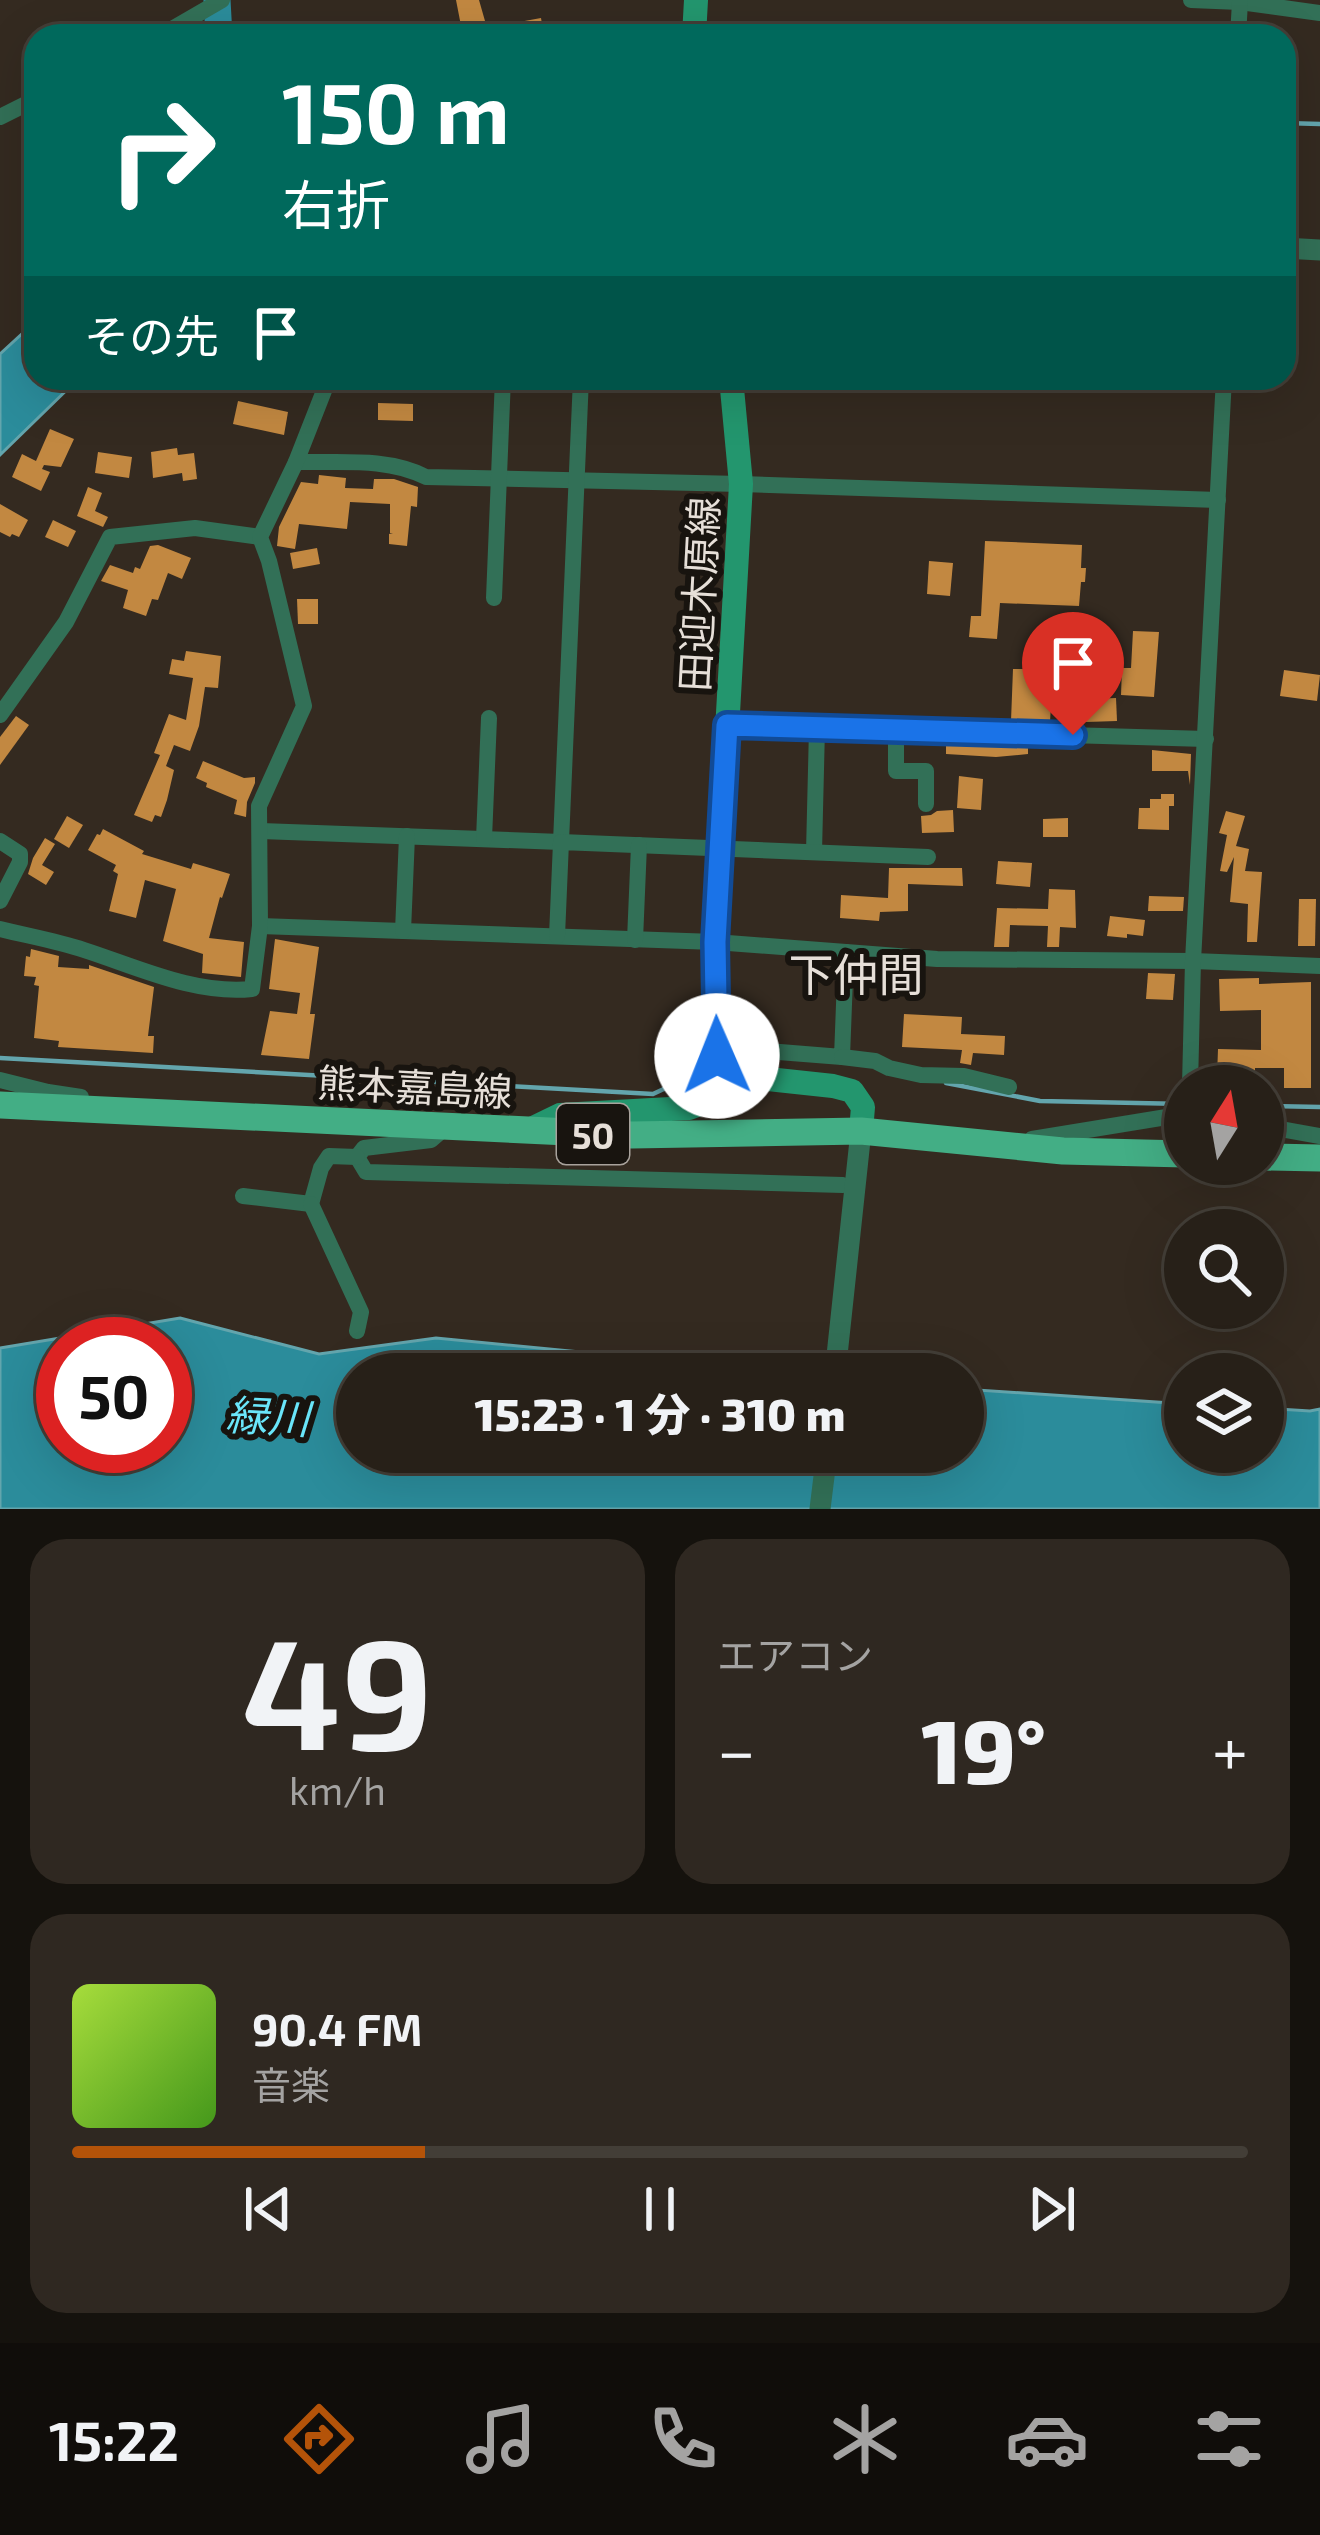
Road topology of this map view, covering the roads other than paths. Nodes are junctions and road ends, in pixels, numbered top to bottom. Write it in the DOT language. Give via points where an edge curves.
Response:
graph roads {
  1 [pos="222,0"];
  2 [pos="1191,0"];
  3 [pos="1240,2"];
  4 [pos="1320,13"];
  5 [pos="181,24"];
  6 [pos="324,390"];
  7 [pos="502,390"];
  8 [pos="581,390"];
  9 [pos="731,390"];
  10 [pos="1223,390"];
  11 [pos="296,462"];
  12 [pos="498,479"];
  13 [pos="577,480"];
  14 [pos="741,484"];
  15 [pos="1218,500"];
  16 [pos="260,537"];
  17 [pos="494,598"];
  18 [pos="0,715"];
  19 [pos="489,718"];
  20 [pos="727,725"];
  21 [pos="817,728"];
  22 [pos="896,730"];
  23 [pos="1206,739"];
  24 [pos="926,804"];
  25 [pos="261,831"];
  26 [pos="407,836"];
  27 [pos="484,839"];
  28 [pos="0,841"];
  29 [pos="561,842"];
  30 [pos="639,845"];
  31 [pos="720,849"];
  32 [pos="814,852"];
  33 [pos="928,857"];
  34 [pos="0,901"];
  35 [pos="260,926"];
  36 [pos="0,929"];
  37 [pos="404,931"];
  38 [pos="557,936"];
  39 [pos="635,940"];
  40 [pos="715,942"];
  41 [pos="846,952"];
  42 [pos="1193,962"];
  43 [pos="1320,966"];
  44 [pos="842,1057"];
  45 [pos="720,1058"];
  46 [pos="1191,1065"];
  47 [pos="0,1080"];
  48 [pos="1009,1087"];
  49 [pos="0,1105"];
  50 [pos="127,1112"];
  51 [pos="1164,1117"];
  52 [pos="446,1126"];
  53 [pos="1284,1130"];
  54 [pos="527,1131"];
  55 [pos="1320,1136"];
  56 [pos="861,1140"];
  57 [pos="1008,1143"];
  58 [pos="1164,1153"];
  59 [pos="357,1156"];
  60 [pos="1284,1157"];
  61 [pos="1320,1159"];
  62 [pos="843,1185"];
  63 [pos="243,1196"];
  64 [pos="311,1204"];
  65 [pos="358,1331"];
  66 [pos="837,1353"];
  67 [pos="824,1473"];
  68 [pos="820,1509"];
  1 -- 5 [label="street"];
  2 -- 3 [label="street"];
  3 -- 4 [label="street"];
  6 -- 11 [label="street"];
  7 -- 12 [label="street"];
  8 -- 13 [label="street"];
  9 -- 14 [label="main road, 田迎木原線"];
  10 -- 15 [label="street"];
  11 -- 12 [label="street"];
  11 -- 16 [label="street"];
  12 -- 13 [label="street"];
  12 -- 17 [label="street"];
  13 -- 14 [label="street"];
  13 -- 29 [label="street"];
  14 -- 15 [label="street"];
  14 -- 20 [label="main road, 田迎木原線"];
  15 -- 23 [label="street"];
  16 -- 18 [label="street" via="195,528 110,537 66,622"];
  16 -- 25 [label="street" via="304,706 259,806"];
  19 -- 27 [label="street"];
  20 -- 21 [label="street"];
  20 -- 31 [label="main road, 田迎木原線"];
  21 -- 22 [label="street"];
  21 -- 32 [label="street"];
  22 -- 23 [label="street"];
  22 -- 24 [label="street" via="896,771 926,771"];
  23 -- 42 [label="street"];
  25 -- 26 [label="street"];
  25 -- 35 [label="street"];
  26 -- 27 [label="street"];
  26 -- 37 [label="street"];
  27 -- 29 [label="street"];
  28 -- 34 [label="street" via="20,862"];
  29 -- 30 [label="street"];
  29 -- 38 [label="street"];
  30 -- 31 [label="street"];
  30 -- 39 [label="street"];
  31 -- 32 [label="street"];
  31 -- 40 [label="main road, 田迎木原線"];
  32 -- 33 [label="street"];
  35 -- 36 [label="street" via="252,989 241,991"];
  35 -- 37 [label="street"];
  37 -- 38 [label="street"];
  38 -- 39 [label="street"];
  39 -- 40 [label="street"];
  40 -- 41 [label="street"];
  40 -- 45 [label="main road, 田迎木原線"];
  41 -- 42 [label="street"];
  41 -- 44 [label="street"];
  42 -- 43 [label="street"];
  42 -- 46 [label="street"];
  44 -- 45 [label="street"];
  44 -- 48 [label="street"];
  45 -- 54 [label="main road" via="714,1099 689,1108 560,1115"];
  45 -- 56 [label="main road" via="730,1075 852,1091 863,1107"];
  47 -- 50 [label="street"];
  49 -- 50 [label="main road, 熊本嘉島線 / 50"];
  50 -- 52 [label="main road, 熊本嘉島線 / 50"];
  51 -- 57 [label="street"];
  52 -- 54 [label="main road, 熊本嘉島線 / 50"];
  52 -- 59 [label="street" via="431,1141 364,1148"];
  53 -- 55 [label="street"];
  54 -- 56 [label="main road, 熊本嘉島線 / 50"];
  56 -- 57 [label="main road, 熊本嘉島線 / 50"];
  56 -- 66 [label="street"];
  57 -- 58 [label="main road, 熊本嘉島線 / 50"];
  59 -- 62 [label="street" via="366,1172"];
  59 -- 64 [label="street" via="329,1156"];
  60 -- 61 [label="main road"];
  63 -- 64 [label="street"];
  64 -- 65 [label="street" via="361,1312"];
  67 -- 68 [label="street"];
}
